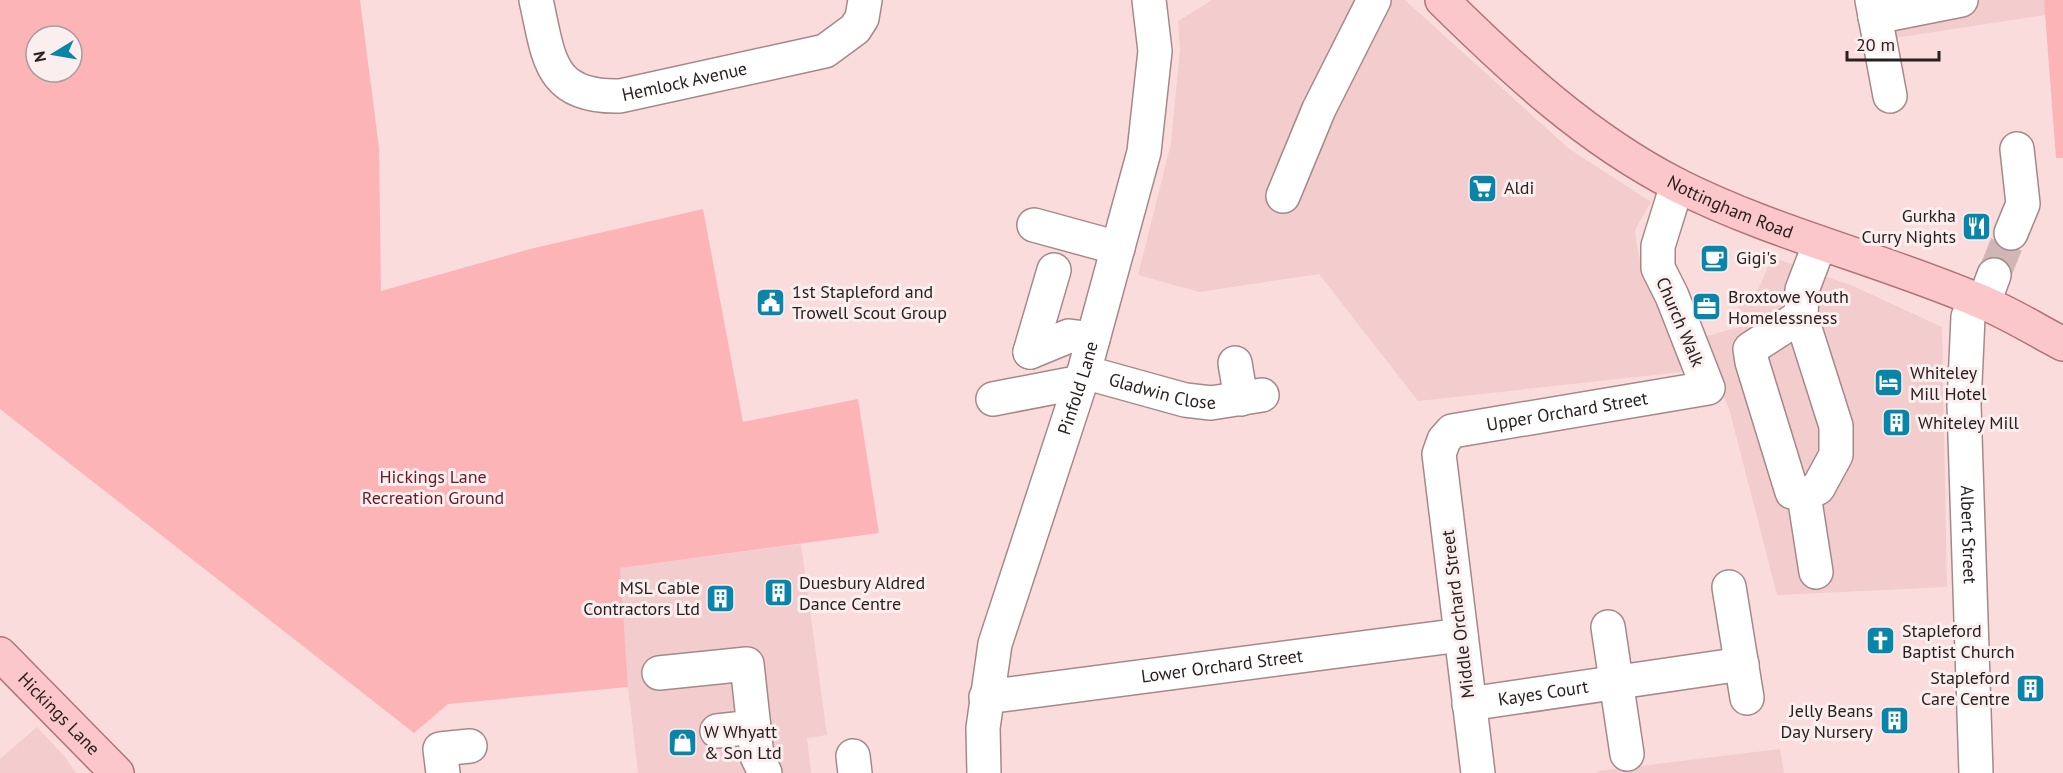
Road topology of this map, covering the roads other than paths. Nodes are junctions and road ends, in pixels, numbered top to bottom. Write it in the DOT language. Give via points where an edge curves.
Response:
graph roads {
  1 [pos="536,0"];
  2 [pos="865,0"];
  3 [pos="1149,0"];
  4 [pos="1374,0"];
  5 [pos="1442,0"];
  6 [pos="1961,0"];
  7 [pos="1875,19"];
  8 [pos="1890,96"];
  9 [pos="2017,148"];
  10 [pos="1677,185"];
  11 [pos="1283,196"];
  12 [pos="1034,225"];
  13 [pos="2012,233"];
  14 [pos="1820,243"];
  15 [pos="1118,248"];
  16 [pos="1054,270"];
  17 [pos="1984,292"];
  18 [pos="1801,316"];
  19 [pos="1093,339"];
  20 [pos="2063,344"];
  21 [pos="1235,363"];
  22 [pos="1082,377"];
  23 [pos="1708,388"];
  24 [pos="993,399"];
  25 [pos="1439,454"];
  26 [pos="1804,495"];
  27 [pos="1816,572"];
  28 [pos="1729,588"];
  29 [pos="1608,627"];
  30 [pos="1461,635"];
  31 [pos="0,654"];
  32 [pos="1742,664"];
  33 [pos="658,673"];
  34 [pos="1617,683"];
  35 [pos="986,697"];
  36 [pos="1747,698"];
  37 [pos="1469,704"];
  38 [pos="754,727"];
  39 [pos="717,731"];
  40 [pos="470,746"];
  41 [pos="1627,754"];
  42 [pos="117,773"];
  43 [pos="443,773"];
  44 [pos="765,773"];
  45 [pos="984,773"];
  46 [pos="1478,773"];
  47 [pos="1976,773"];
  1 -- 2 [label="street, Hemlock Avenue" via="556,74 573,88 598,96 620,96 825,51 855,29 862,18"];
  3 -- 15 [label="street, Pinfold Lane" via="1154,79 1144,152"];
  4 -- 11 [label="street" via="1319,109"];
  5 -- 10 [label="main road, Nottingham Road" via="1510,67 1562,110 1631,159"];
  6 -- 7 [label="street"];
  7 -- 8 [label="street"];
  9 -- 13 [label="street" via="2023,204"];
  10 -- 14 [label="main road, Nottingham Road"];
  10 -- 23 [label="street, Church Walk" via="1658,246 1658,268"];
  12 -- 15 [label="street"];
  14 -- 17 [label="main road, Nottingham Road"];
  14 -- 18 [label="street" via="1802,290"];
  15 -- 19 [label="street, Pinfold Lane"];
  16 -- 19 [label="street" via="1030,352 1069,336"];
  17 -- 20 [label="main road, Nottingham Road"];
  17 -- 47 [label="street, Albert Street" via="1968,317 1964,405"];
  18 -- 26 [label="street" via="1836,426 1836,455 1828,475 1818,488"];
  18 -- 26 [label="street" via="1750,349 1792,492"];
  19 -- 22 [label="street, Pinfold Lane"];
  21 -- 22 [label="street, Gladwin Close" via="1251,397 1211,403"];
  22 -- 24 [label="street"];
  22 -- 35 [label="street, Pinfold Lane" via="995,644"];
  23 -- 25 [label="street, Upper Orchard Street" via="1452,431"];
  25 -- 30 [label="street, Middle Orchard Street"];
  26 -- 27 [label="street"];
  28 -- 32 [label="street"];
  29 -- 34 [label="street"];
  30 -- 35 [label="street, Lower Orchard Street"];
  30 -- 37 [label="street, Middle Orchard Street"];
  31 -- 42 [label="main road, Hickings Lane"];
  32 -- 34 [label="street, Kayes Court"];
  32 -- 36 [label="street"];
  33 -- 38 [label="street" via="747,664"];
  34 -- 37 [label="street, Kayes Court"];
  34 -- 41 [label="street"];
  35 -- 45 [label="street, Pinfold Lane"];
  37 -- 46 [label="street, Middle Orchard Street"];
  38 -- 39 [label="street"];
  38 -- 44 [label="street" via="757,756"];
  40 -- 43 [label="street" via="440,749"];
}
